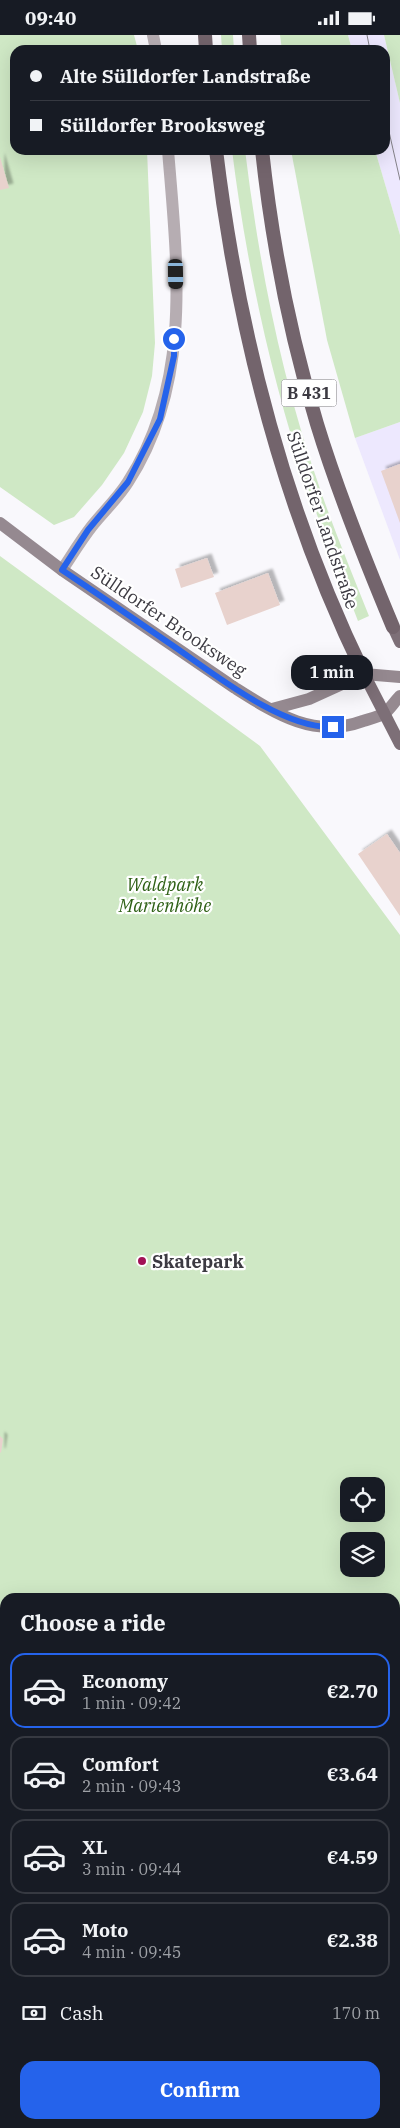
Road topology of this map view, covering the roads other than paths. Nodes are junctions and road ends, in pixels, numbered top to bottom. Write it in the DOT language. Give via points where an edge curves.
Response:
graph roads {
  1 [pos="168,155"];
  2 [pos="217,155"];
  3 [pos="263,155"];
  4 [pos="0,523"];
  5 [pos="62,570"];
  6 [pos="393,627"];
  7 [pos="400,642"];
  8 [pos="364,674"];
  9 [pos="400,677"];
  10 [pos="400,696"];
  11 [pos="272,709"];
  12 [pos="384,713"];
  13 [pos="400,743"];
  1 -- 5 [label="street" via="176,248 174,356 160,419 128,482 88,530"];
  2 -- 8 [label="highway, Sülldorfer Landstraße / B 431" via="229,247 260,391 307,537 340,624"];
  3 -- 6 [label="highway, Sülldorfer Landstraße / B 431" via="274,247 285,302 317,425 354,531"];
  4 -- 5 [label="main road, Sülldorfer Brooksweg"];
  5 -- 11 [label="main road, Sülldorfer Brooksweg" via="235,688"];
  6 -- 7 [label="main road, Sülldorfer Landstraße / B 431"];
  8 -- 9 [label="main road"];
  8 -- 11 [label="main road" via="308,699"];
  8 -- 12 [label="main road, Sülldorfer Landstraße / B 431"];
  10 -- 12 [label="main road, Sülldorfer Brooksweg"];
  11 -- 12 [label="main road, Sülldorfer Brooksweg" via="319,728 347,727"];
  12 -- 13 [label="main road, Sülldorfer Landstraße / B 431"];
}
